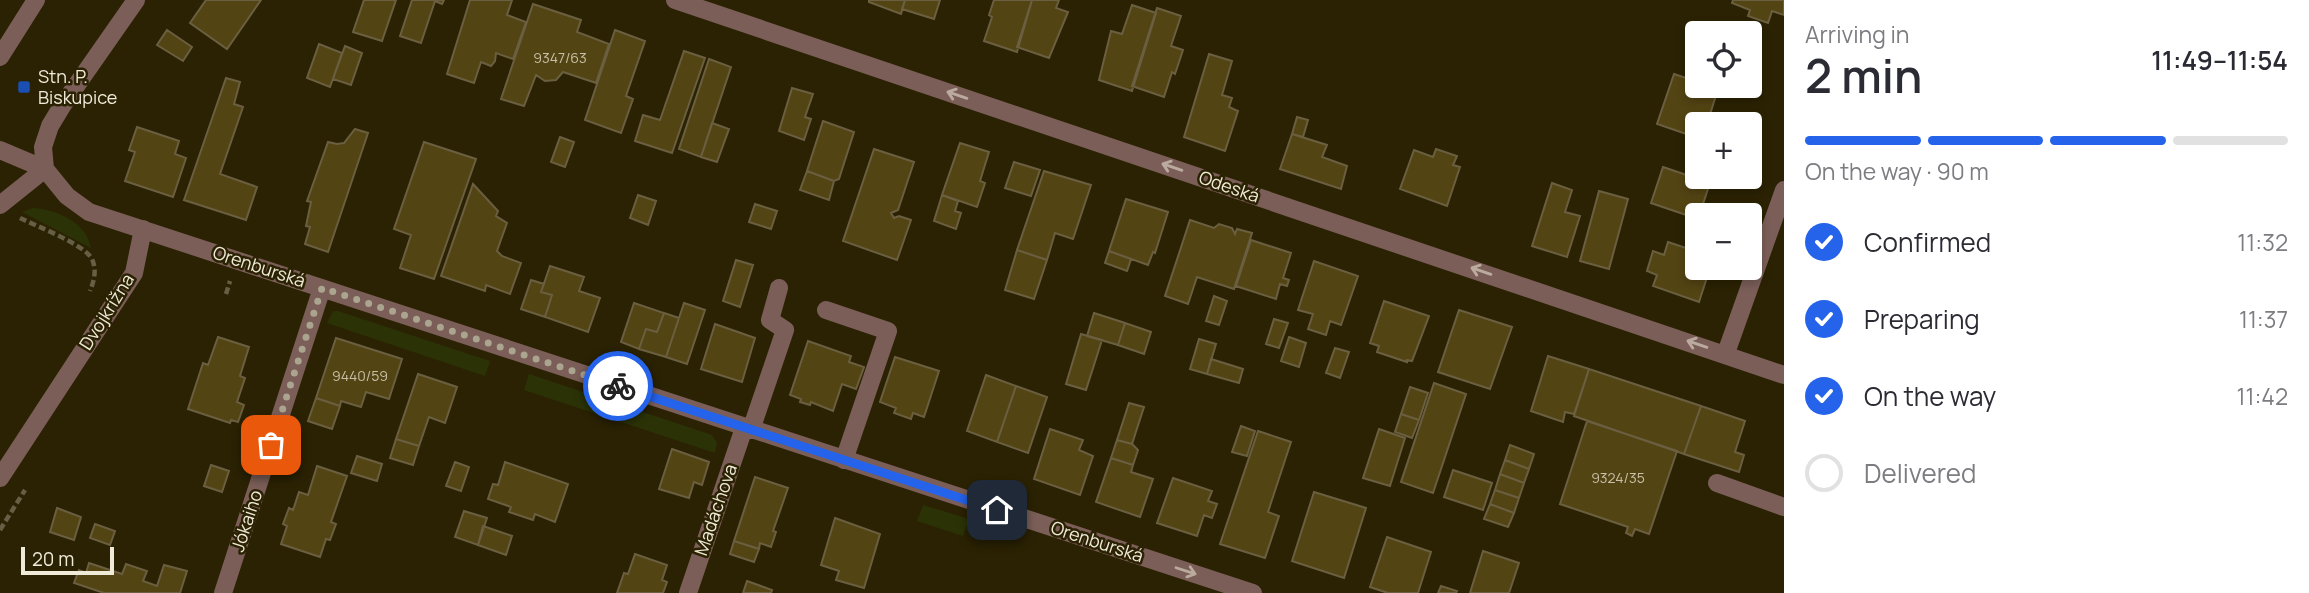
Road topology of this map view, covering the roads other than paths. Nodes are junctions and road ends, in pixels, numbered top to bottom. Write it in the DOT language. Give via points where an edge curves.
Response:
graph roads {
  1 [pos="36,0"];
  2 [pos="136,0"];
  3 [pos="675,0"];
  4 [pos="0,57"];
  5 [pos="0,150"];
  6 [pos="45,169"];
  7 [pos="1784,190"];
  8 [pos="0,205"];
  9 [pos="143,229"];
  10 [pos="322,288"];
  11 [pos="779,288"];
  12 [pos="826,310"];
  13 [pos="1726,354"];
  14 [pos="1784,374"];
  15 [pos="747,429"];
  16 [pos="844,460"];
  17 [pos="0,478"];
  18 [pos="1717,483"];
  19 [pos="1784,507"];
  20 [pos="223,593"];
  21 [pos="688,593"];
  22 [pos="1253,593"];
  1 -- 4 [label="street"];
  2 -- 6 [label="street" via="50,126 43,147"];
  13 -- 3 [label="street, Odeská, one-way"];
  5 -- 6 [label="street"];
  6 -- 8 [label="street"];
  6 -- 9 [label="street" via="67,196 89,212"];
  7 -- 13 [label="street"];
  9 -- 10 [label="street, Orenburská"];
  9 -- 17 [label="street, Dvojkrížna" via="134,273"];
  10 -- 15 [label="street, Orenburská"];
  10 -- 20 [label="street, Jókaiho"];
  11 -- 15 [label="street, Madáchova" via="770,320 785,330"];
  12 -- 16 [label="street" via="888,331"];
  13 -- 14 [label="street, Odeská"];
  15 -- 16 [label="street, Orenburská"];
  15 -- 21 [label="street, Madáchova"];
  16 -- 22 [label="street, Orenburská, one-way"];
  18 -- 19 [label="street"];
}
